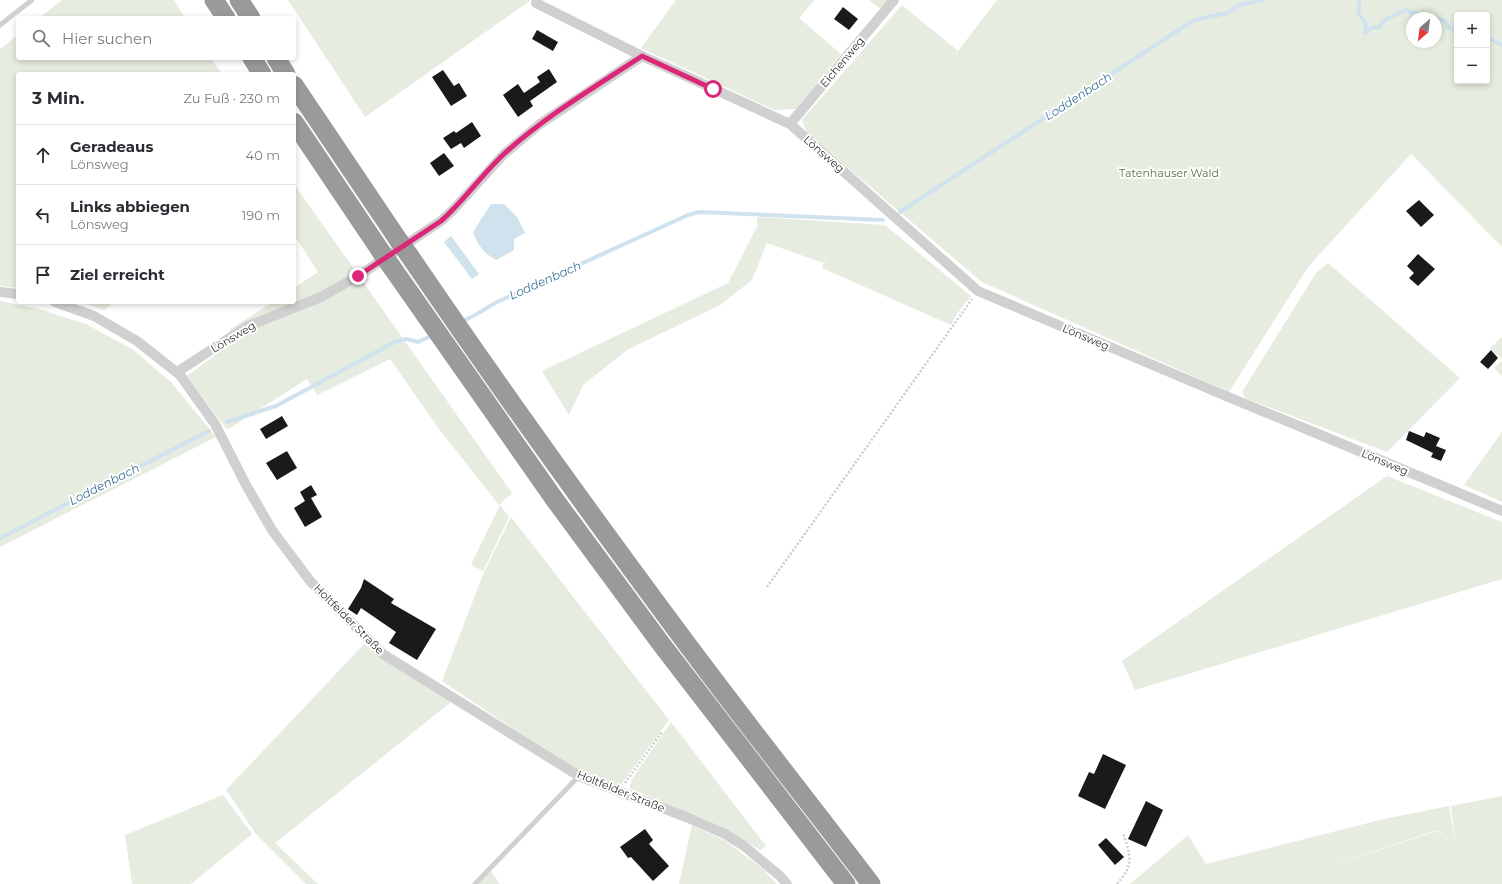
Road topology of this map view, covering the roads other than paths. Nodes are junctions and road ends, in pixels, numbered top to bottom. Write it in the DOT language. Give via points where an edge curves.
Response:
graph roads {
  1 [pos="32,0"];
  2 [pos="214,0"];
  3 [pos="239,0"];
  4 [pos="894,0"];
  5 [pos="536,2"];
  6 [pos="225,16"];
  7 [pos="250,16"];
  8 [pos="0,25"];
  9 [pos="642,56"];
  10 [pos="253,60"];
  11 [pos="277,60"];
  12 [pos="261,72"];
  13 [pos="285,72"];
  14 [pos="296,88"];
  15 [pos="790,124"];
  16 [pos="296,125"];
  17 [pos="0,292"];
  18 [pos="16,294"];
  19 [pos="61,304"];
  20 [pos="177,372"];
  21 [pos="1502,511"];
  22 [pos="579,776"];
  23 [pos="475,884"];
  24 [pos="787,884"];
  25 [pos="846,884"];
  26 [pos="872,884"];
  1 -- 8 [label="lane"];
  2 -- 6 [label="highway"];
  3 -- 7 [label="highway"];
  4 -- 15 [label="street, Eichenweg"];
  5 -- 9 [label="street"];
  9 -- 15 [label="street, Lönsweg"];
  9 -- 20 [label="street, Lönsweg" via="540,124 504,154 441,221 345,283 321,296 248,326"];
  10 -- 12 [label="highway"];
  11 -- 13 [label="highway"];
  14 -- 26 [label="highway" via="466,339 573,490 679,634"];
  15 -- 21 [label="street, Lönsweg" via="978,291"];
  16 -- 25 [label="highway" via="386,260 555,500 662,645"];
  17 -- 18 [label="street"];
  19 -- 20 [label="street, Holtfelder Straße" via="94,316 137,341"];
  20 -- 22 [label="street, Holtfelder Straße" via="215,424 272,530 310,581 383,654"];
  22 -- 23 [label="lane"];
  22 -- 24 [label="street, Holtfelder Straße" via="725,834 744,846"];
}
